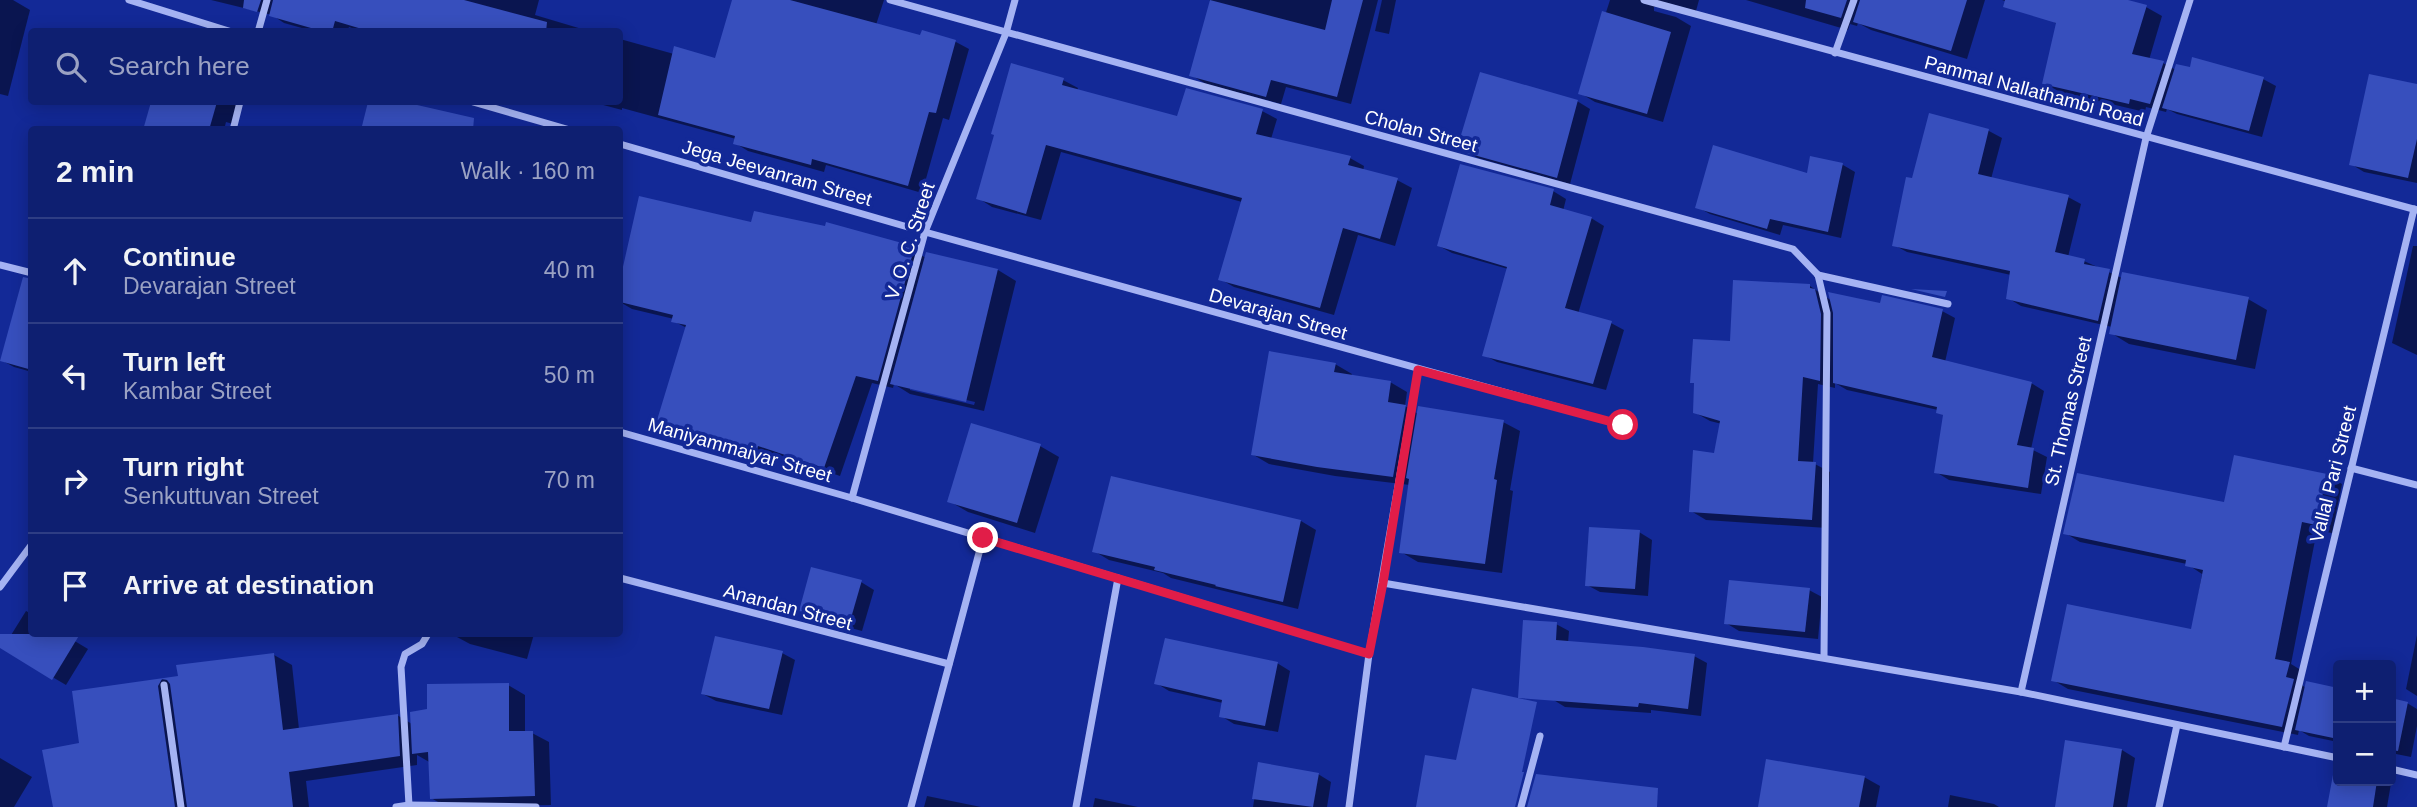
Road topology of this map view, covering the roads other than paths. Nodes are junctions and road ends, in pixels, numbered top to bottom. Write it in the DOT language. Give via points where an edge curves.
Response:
graph roads {
  1 [pos="129,0"];
  2 [pos="267,0"];
  3 [pos="890,0"];
  4 [pos="1015,0"];
  5 [pos="1644,0"];
  6 [pos="1854,0"];
  7 [pos="2190,0"];
  8 [pos="219,28"];
  9 [pos="259,28"];
  10 [pos="1006,33"];
  11 [pos="1835,52"];
  12 [pos="239,105"];
  13 [pos="483,105"];
  14 [pos="234,126"];
  15 [pos="556,126"];
  16 [pos="2146,138"];
  17 [pos="623,145"];
  18 [pos="2415,209"];
  19 [pos="925,232"];
  20 [pos="0,265"];
  21 [pos="28,272"];
  22 [pos="1818,275"];
  23 [pos="1948,304"];
  24 [pos="1418,370"];
  25 [pos="1623,425"];
  26 [pos="623,433"];
  27 [pos="2351,468"];
  28 [pos="2417,485"];
  29 [pos="852,498"];
  30 [pos="983,538"];
  31 [pos="28,549"];
  32 [pos="1118,578"];
  33 [pos="623,579"];
  34 [pos="1383,583"];
  35 [pos="0,587"];
  36 [pos="426,637"];
  37 [pos="1369,654"];
  38 [pos="1824,657"];
  39 [pos="949,664"];
  40 [pos="164,685"];
  41 [pos="2021,692"];
  42 [pos="2177,725"];
  43 [pos="1539,736"];
  44 [pos="2284,747"];
  45 [pos="2333,757"];
  46 [pos="2396,770"];
  47 [pos="2417,775"];
  48 [pos="409,805"];
  49 [pos="181,807"];
  50 [pos="396,807"];
  51 [pos="536,807"];
  52 [pos="911,807"];
  53 [pos="1076,807"];
  54 [pos="1349,807"];
  55 [pos="1521,807"];
  56 [pos="2159,807"];
  1 -- 8 [label="street"];
  2 -- 9 [label="street"];
  3 -- 10 [label="street, Cholan Street"];
  4 -- 10 [label="street, V. O. C. Street"];
  5 -- 11 [label="street, Pammal Nallathambi Road"];
  6 -- 11 [label="street"];
  7 -- 16 [label="street, St. Thomas Street"];
  10 -- 19 [label="street, V. O. C. Street"];
  10 -- 22 [label="street, Cholan Street" via="1793,249"];
  11 -- 16 [label="street, Pammal Nallathambi Road"];
  12 -- 14 [label="street"];
  13 -- 15 [label="street"];
  16 -- 18 [label="street, Pammal Nallathambi Road"];
  16 -- 41 [label="street, St. Thomas Street"];
  17 -- 19 [label="street, Jega Jeevanram Street"];
  18 -- 27 [label="street, Vallal Pari Street"];
  19 -- 24 [label="street, Devarajan Street"];
  19 -- 29 [label="street, V. O. C. Street"];
  20 -- 21 [label="street"];
  22 -- 23 [label="street"];
  22 -- 38 [label="street" via="1827,313"];
  24 -- 25 [label="street, Devarajan Street"];
  24 -- 34 [label="street"];
  26 -- 29 [label="street, Maniyammaiyar Street"];
  27 -- 28 [label="street"];
  27 -- 44 [label="street, Vallal Pari Street"];
  29 -- 30 [label="street, Maniyammaiyar Street"];
  30 -- 32 [label="street, Maniyammaiyar Street"];
  30 -- 39 [label="street"];
  31 -- 35 [label="street"];
  32 -- 37 [label="street, Maniyammaiyar Street"];
  32 -- 53 [label="street"];
  33 -- 39 [label="street, Anandan Street"];
  34 -- 37 [label="street"];
  34 -- 38 [label="street"];
  36 -- 48 [label="street" via="405,654 401,667"];
  37 -- 54 [label="street"];
  38 -- 41 [label="street"];
  39 -- 52 [label="street"];
  40 -- 49 [label="street"];
  41 -- 42 [label="street"];
  42 -- 44 [label="street"];
  42 -- 56 [label="street"];
  43 -- 55 [label="street"];
  44 -- 45 [label="street"];
  46 -- 47 [label="street"];
  48 -- 50 [label="street"];
  48 -- 51 [label="street"];
}
